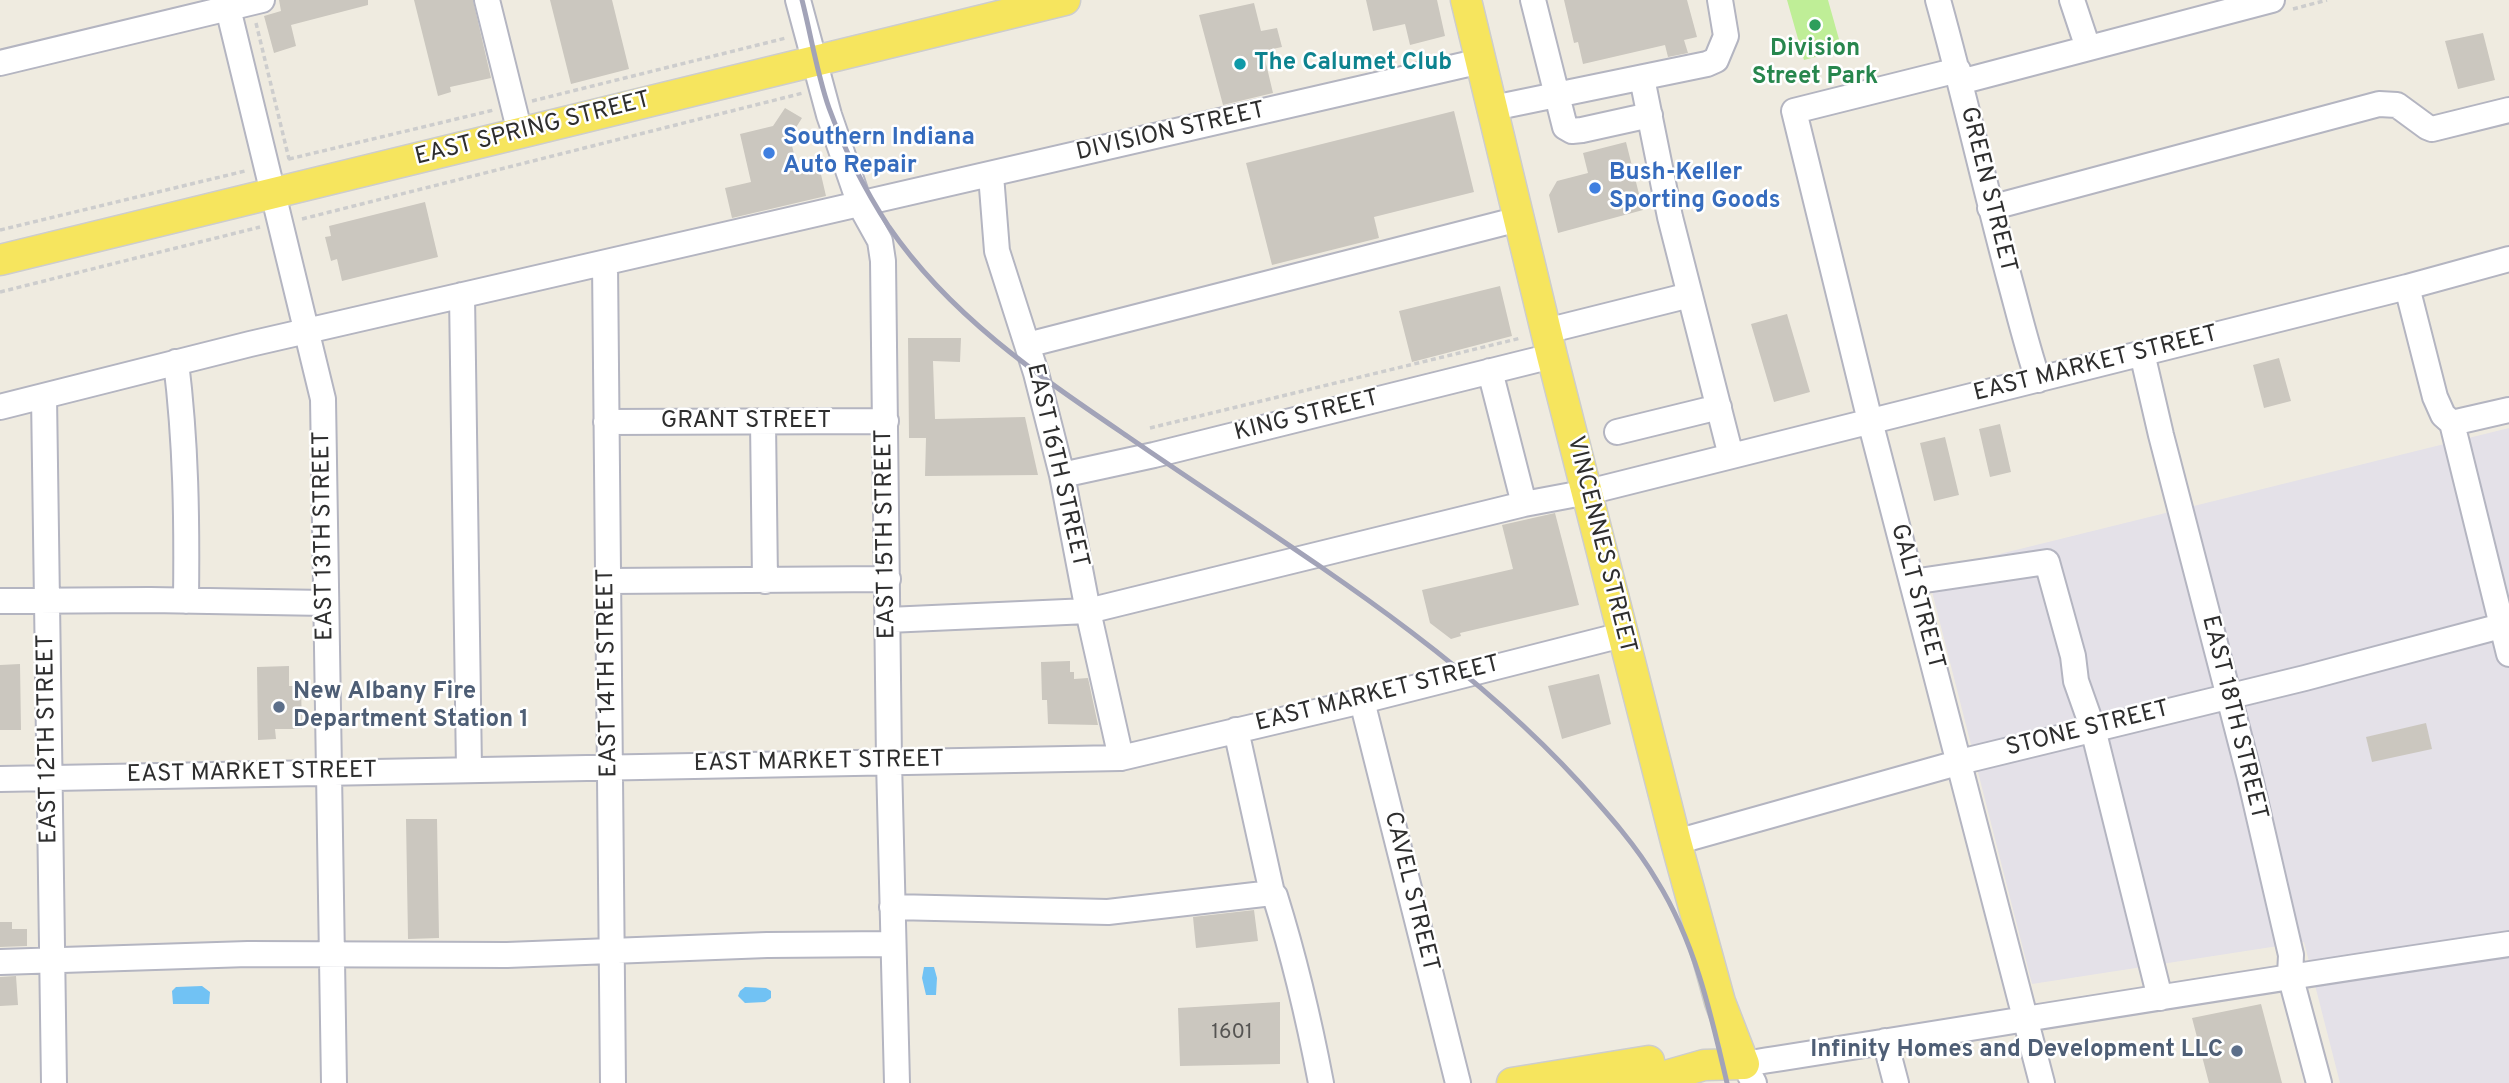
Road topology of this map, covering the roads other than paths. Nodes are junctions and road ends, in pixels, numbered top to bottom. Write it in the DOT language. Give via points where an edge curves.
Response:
graph roads {
  1 [pos="262,0"];
  2 [pos="487,0"];
  3 [pos="798,0"];
  4 [pos="1065,0"];
  5 [pos="1466,0"];
  6 [pos="1533,0"];
  7 [pos="1720,0"];
  8 [pos="1938,0"];
  9 [pos="2072,0"];
  10 [pos="2272,0"];
  11 [pos="227,4"];
  12 [pos="2088,48"];
  13 [pos="1482,61"];
  14 [pos="814,62"];
  15 [pos="0,63"];
  16 [pos="1959,76"];
  17 [pos="1642,78"];
  18 [pos="1558,95"];
  19 [pos="1493,108"];
  20 [pos="2509,110"];
  21 [pos="1650,115"];
  22 [pos="517,119"];
  23 [pos="991,175"];
  24 [pos="272,192"];
  25 [pos="860,205"];
  26 [pos="1990,208"];
  27 [pos="1519,219"];
  28 [pos="2509,259"];
  29 [pos="0,260"];
  30 [pos="604,263"];
  31 [pos="2407,287"];
  32 [pos="462,295"];
  33 [pos="1690,295"];
  34 [pos="306,331"];
  35 [pos="1540,342"];
  36 [pos="1027,345"];
  37 [pos="2142,353"];
  38 [pos="176,362"];
  39 [pos="1490,371"];
  40 [pos="2038,380"];
  41 [pos="44,396"];
  42 [pos="0,407"];
  43 [pos="1718,407"];
  44 [pos="2509,410"];
  45 [pos="886,421"];
  46 [pos="1870,421"];
  47 [pos="606,422"];
  48 [pos="763,422"];
  49 [pos="2452,423"];
  50 [pos="1617,432"];
  51 [pos="1731,456"];
  52 [pos="1062,475"];
  53 [pos="1588,492"];
  54 [pos="1524,504"];
  55 [pos="887,579"];
  56 [pos="608,581"];
  57 [pos="765,581"];
  58 [pos="1912,582"];
  59 [pos="0,601"];
  60 [pos="47,601"];
  61 [pos="186,601"];
  62 [pos="326,603"];
  63 [pos="1088,611"];
  64 [pos="888,620"];
  65 [pos="2501,626"];
  66 [pos="1622,635"];
  67 [pos="2509,654"];
  68 [pos="2228,696"];
  69 [pos="1362,701"];
  70 [pos="2092,729"];
  71 [pos="1236,730"];
  72 [pos="1121,758"];
  73 [pos="889,761"];
  74 [pos="1959,762"];
  75 [pos="610,767"];
  76 [pos="469,769"];
  77 [pos="329,772"];
  78 [pos="50,778"];
  79 [pos="0,779"];
  80 [pos="1676,842"];
  81 [pos="1272,893"];
  82 [pos="892,908"];
  83 [pos="2509,943"];
  84 [pos="893,944"];
  85 [pos="612,951"];
  86 [pos="332,955"];
  87 [pos="52,960"];
  88 [pos="0,962"];
  89 [pos="2290,975"];
  90 [pos="2160,998"];
  91 [pos="2025,1018"];
  92 [pos="1885,1041"];
  93 [pos="1749,1073"];
  94 [pos="1706,1074"];
  95 [pos="54,1083"];
  96 [pos="334,1083"];
  97 [pos="613,1083"];
  98 [pos="897,1083"];
  99 [pos="1321,1083"];
  100 [pos="1458,1083"];
  101 [pos="1512,1083"];
  102 [pos="1624,1083"];
  103 [pos="1896,1083"];
  104 [pos="2042,1083"];
  105 [pos="2319,1083"];
  1 -- 11 [label="street"];
  2 -- 22 [label="street"];
  3 -- 14 [label="street, EAST 15TH STREET"];
  4 -- 14 [label="main road, EAST SPRING STREET"];
  5 -- 13 [label="main road, VINCENNES STREET"];
  6 -- 18 [label="street"];
  7 -- 17 [label="street" via="1726,36 1716,60"];
  8 -- 16 [label="street, GREEN STREET"];
  9 -- 12 [label="street"];
  10 -- 12 [label="street"];
  11 -- 15 [label="street"];
  11 -- 24 [label="street, EAST 13TH STREET"];
  12 -- 16 [label="street"];
  13 -- 19 [label="main road, VINCENNES STREET"];
  13 -- 23 [label="street, DIVISION STREET"];
  14 -- 22 [label="main road, EAST SPRING STREET"];
  14 -- 25 [label="street, EAST 15TH STREET"];
  16 -- 26 [label="street, GREEN STREET"];
  16 -- 46 [label="street, GALT STREET" via="1794,111"];
  17 -- 18 [label="street"];
  17 -- 21 [label="street"];
  18 -- 19 [label="street"];
  18 -- 21 [label="street" via="1565,127 1572,131"];
  19 -- 27 [label="main road, VINCENNES STREET"];
  20 -- 26 [label="street" via="2432,129 2398,105 2379,104"];
  21 -- 33 [label="street"];
  22 -- 24 [label="main road, EAST SPRING STREET"];
  23 -- 25 [label="street, DIVISION STREET"];
  23 -- 36 [label="street, EAST 16TH STREET" via="997,251"];
  24 -- 29 [label="main road, EAST SPRING STREET"];
  24 -- 34 [label="street, EAST 13TH STREET"];
  25 -- 30 [label="street, DIVISION STREET"];
  25 -- 45 [label="street, EAST 15TH STREET" via="880,241 883,261"];
  26 -- 40 [label="street, GREEN STREET"];
  27 -- 35 [label="main road, VINCENNES STREET"];
  27 -- 36 [label="street"];
  28 -- 31 [label="street, EAST MARKET STREET"];
  30 -- 32 [label="street, DIVISION STREET"];
  30 -- 47 [label="street, EAST 14TH STREET"];
  31 -- 37 [label="street, EAST MARKET STREET"];
  31 -- 49 [label="street" via="2435,397"];
  32 -- 34 [label="street, DIVISION STREET"];
  32 -- 76 [label="street"];
  33 -- 35 [label="street, KING STREET"];
  33 -- 43 [label="street"];
  34 -- 38 [label="street, DIVISION STREET"];
  34 -- 62 [label="street, EAST 13TH STREET" via="323,399"];
  35 -- 39 [label="street, KING STREET"];
  35 -- 53 [label="main road, VINCENNES STREET"];
  36 -- 52 [label="street, EAST 16TH STREET"];
  37 -- 40 [label="street, EAST MARKET STREET"];
  37 -- 68 [label="street, EAST 18TH STREET"];
  38 -- 41 [label="street, DIVISION STREET"];
  38 -- 61 [label="street" via="184,425"];
  39 -- 52 [label="street, KING STREET"];
  39 -- 54 [label="street"];
  40 -- 46 [label="street, EAST MARKET STREET"];
  41 -- 42 [label="street, DIVISION STREET"];
  41 -- 60 [label="street, EAST 12TH STREET"];
  43 -- 50 [label="street"];
  43 -- 51 [label="street"];
  44 -- 49 [label="street"];
  45 -- 48 [label="street, GRANT STREET"];
  45 -- 55 [label="street, EAST 15TH STREET"];
  46 -- 51 [label="street, EAST MARKET STREET"];
  46 -- 58 [label="street, GALT STREET"];
  47 -- 48 [label="street, GRANT STREET"];
  47 -- 56 [label="street, EAST 14TH STREET"];
  48 -- 57 [label="street"];
  49 -- 65 [label="street"];
  51 -- 53 [label="street, EAST MARKET STREET"];
  52 -- 63 [label="street, EAST 16TH STREET"];
  53 -- 54 [label="street, EAST MARKET STREET"];
  53 -- 66 [label="main road, VINCENNES STREET"];
  54 -- 63 [label="street, EAST MARKET STREET"];
  55 -- 57 [label="street"];
  55 -- 64 [label="street, EAST 15TH STREET"];
  56 -- 57 [label="street"];
  56 -- 75 [label="street, EAST 14TH STREET"];
  58 -- 70 [label="street" via="2047,562"];
  58 -- 74 [label="street, GALT STREET"];
  59 -- 60 [label="street"];
  60 -- 61 [label="street"];
  60 -- 78 [label="street, EAST 12TH STREET"];
  61 -- 62 [label="street"];
  62 -- 77 [label="street, EAST 13TH STREET"];
  63 -- 64 [label="street, EAST MARKET STREET"];
  63 -- 72 [label="street, EAST 16TH STREET"];
  64 -- 73 [label="street, EAST 15TH STREET"];
  65 -- 67 [label="street"];
  65 -- 68 [label="street, STONE STREET"];
  66 -- 69 [label="street, EAST MARKET STREET"];
  66 -- 80 [label="main road, VINCENNES STREET"];
  68 -- 70 [label="street, STONE STREET"];
  68 -- 89 [label="street, EAST 18TH STREET" via="2291,956"];
  69 -- 71 [label="street, EAST MARKET STREET"];
  69 -- 100 [label="street, CAVEL STREET"];
  70 -- 74 [label="street, STONE STREET"];
  70 -- 90 [label="street"];
  71 -- 72 [label="street, EAST MARKET STREET"];
  71 -- 81 [label="street"];
  72 -- 73 [label="street, EAST MARKET STREET"];
  73 -- 75 [label="street, EAST MARKET STREET"];
  73 -- 82 [label="street, EAST 15TH STREET"];
  74 -- 80 [label="street, STONE STREET"];
  74 -- 91 [label="street, GALT STREET"];
  75 -- 76 [label="street, EAST MARKET STREET"];
  75 -- 85 [label="street, EAST 14TH STREET"];
  76 -- 77 [label="street, EAST MARKET STREET"];
  77 -- 78 [label="street, EAST MARKET STREET"];
  77 -- 86 [label="street, EAST 13TH STREET"];
  78 -- 79 [label="street, EAST MARKET STREET"];
  78 -- 87 [label="street, EAST 12TH STREET"];
  80 -- 93 [label="main road, VINCENNES STREET" via="1720,1002"];
  81 -- 82 [label="street" via="1108,912"];
  81 -- 99 [label="street" via="1285,929"];
  82 -- 84 [label="street, EAST 15TH STREET"];
  83 -- 89 [label="street"];
  84 -- 85 [label="street"];
  84 -- 98 [label="street, EAST 15TH STREET"];
  85 -- 86 [label="street"];
  85 -- 97 [label="street, EAST 14TH STREET"];
  86 -- 87 [label="street"];
  86 -- 96 [label="street, EAST 13TH STREET"];
  87 -- 88 [label="street"];
  87 -- 95 [label="street, EAST 12TH STREET"];
  89 -- 90 [label="street"];
  89 -- 105 [label="street, EAST 18TH STREET"];
  90 -- 91 [label="street"];
  91 -- 92 [label="street"];
  91 -- 104 [label="street, GALT STREET"];
  92 -- 93 [label="street"];
  92 -- 103 [label="street"];
  93 -- 94 [label="main road"];
  94 -- 101 [label="main road" via="1669,1058"];
  94 -- 102 [label="main road"];
}
